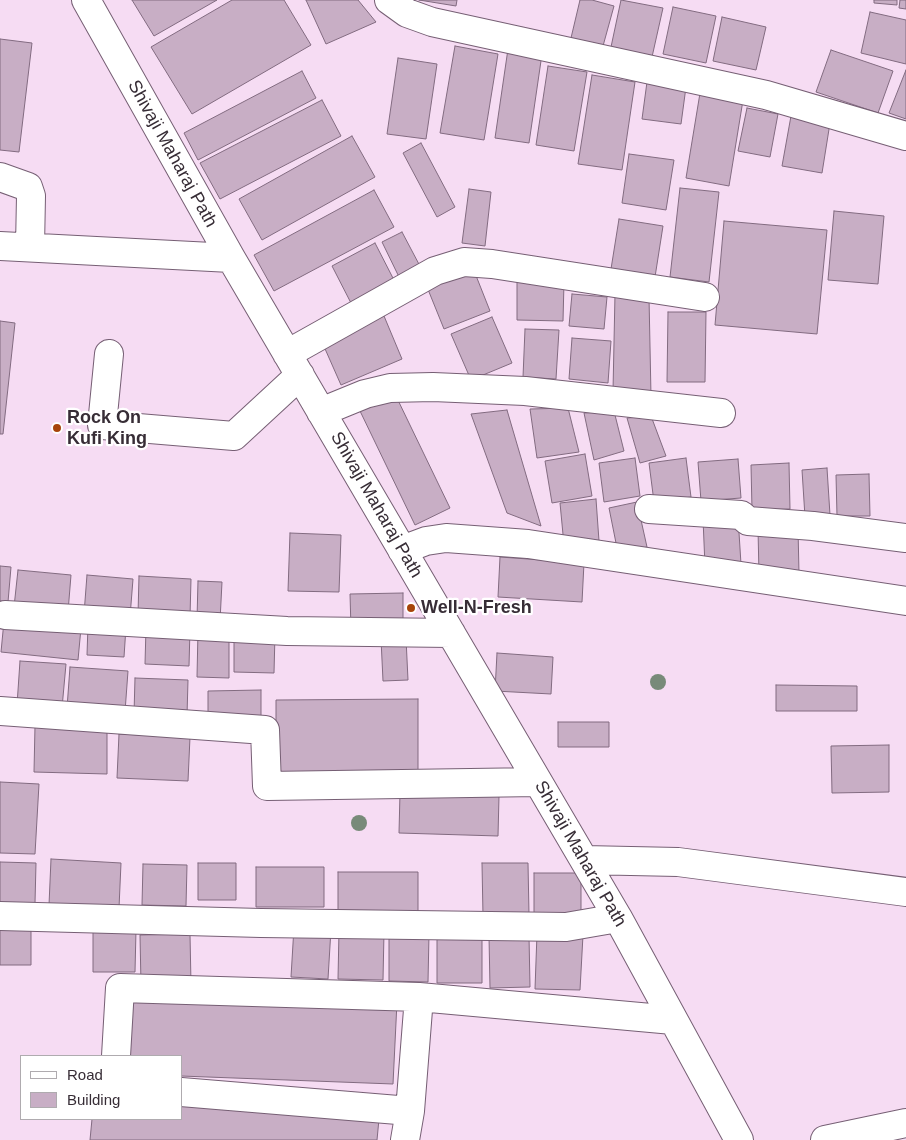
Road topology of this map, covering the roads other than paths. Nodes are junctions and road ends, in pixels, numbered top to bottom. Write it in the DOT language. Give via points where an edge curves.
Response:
graph roads {
  1 [pos="86,0"];
  2 [pos="389,0"];
  3 [pos="906,136"];
  4 [pos="0,177"];
  5 [pos="0,246"];
  6 [pos="30,247"];
  7 [pos="231,258"];
  8 [pos="705,297"];
  9 [pos="109,354"];
  10 [pos="294,365"];
  11 [pos="321,412"];
  12 [pos="720,413"];
  13 [pos="649,509"];
  14 [pos="906,538"];
  15 [pos="402,550"];
  16 [pos="906,601"];
  17 [pos="5,615"];
  18 [pos="451,633"];
  19 [pos="0,711"];
  20 [pos="538,782"];
  21 [pos="584,860"];
  22 [pos="906,892"];
  23 [pos="0,916"];
  24 [pos="618,918"];
  25 [pos="418,997"];
  26 [pos="673,1020"];
  27 [pos="116,1055"];
  28 [pos="182,1092"];
  29 [pos="410,1112"];
  30 [pos="906,1123"];
  31 [pos="405,1140"];
  32 [pos="739,1140"];
  33 [pos="825,1140"];
  1 -- 7 [label="street, Shivaji Maharaj Path"];
  2 -- 3 [label="street" via="407,13 432,22 766,95"];
  4 -- 6 [label="street" via="28,187 31,196"];
  5 -- 6 [label="street"];
  6 -- 7 [label="street"];
  7 -- 10 [label="street, Shivaji Maharaj Path"];
  8 -- 10 [label="street" via="464,262 435,271"];
  9 -- 10 [label="street" via="102,425 234,436"];
  10 -- 11 [label="street, Shivaji Maharaj Path"];
  11 -- 12 [label="street" via="365,394 390,388 433,387 525,391"];
  11 -- 15 [label="street, Shivaji Maharaj Path"];
  13 -- 14 [label="street" via="741,515 748,521"];
  15 -- 16 [label="street" via="446,538 528,544"];
  15 -- 18 [label="street, Shivaji Maharaj Path"];
  17 -- 18 [label="street" via="287,631"];
  18 -- 20 [label="street, Shivaji Maharaj Path"];
  19 -- 20 [label="street" via="265,730 267,786"];
  20 -- 21 [label="street, Shivaji Maharaj Path"];
  21 -- 22 [label="street" via="678,862"];
  21 -- 24 [label="street, Shivaji Maharaj Path"];
  23 -- 24 [label="street" via="566,927"];
  24 -- 26 [label="street, Shivaji Maharaj Path"];
  25 -- 26 [label="street"];
  25 -- 27 [label="street" via="120,988"];
  25 -- 29 [label="street"];
  26 -- 32 [label="street, Shivaji Maharaj Path"];
  28 -- 29 [label="street"];
  29 -- 31 [label="street"];
  30 -- 33 [label="street"];
}
